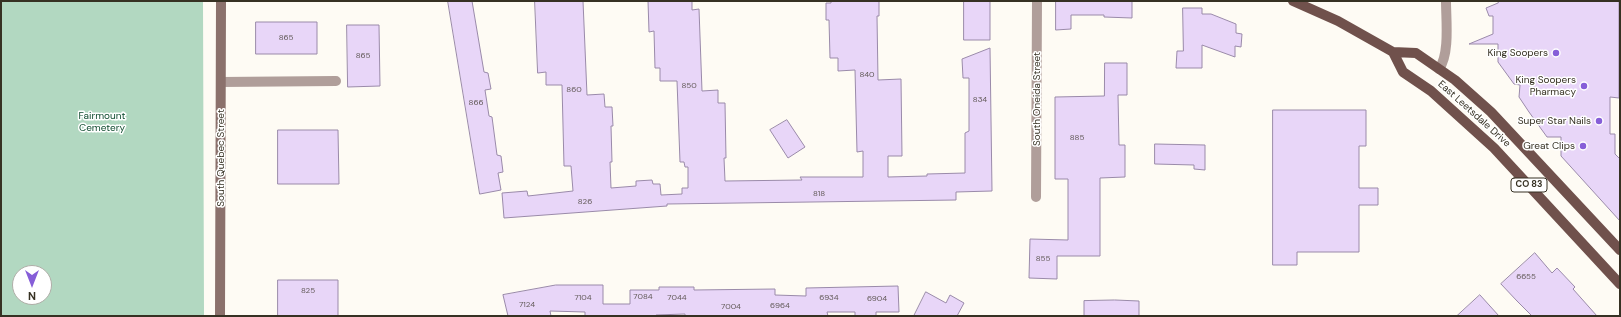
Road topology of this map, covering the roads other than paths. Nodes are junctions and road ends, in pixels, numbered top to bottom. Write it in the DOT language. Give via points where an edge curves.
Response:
graph roads {
  1 [pos="221,1"];
  2 [pos="1037,1"];
  3 [pos="1293,1"];
  4 [pos="1446,1"];
  5 [pos="1393,52"];
  6 [pos="1440,69"];
  7 [pos="336,81"];
  8 [pos="221,82"];
  9 [pos="1036,196"];
  10 [pos="1620,250"];
  11 [pos="1620,284"];
  12 [pos="220,316"];
  1 -- 8 [label="main road, South Quebec Street"];
  2 -- 9 [label="street, South Oneida Street"];
  3 -- 5 [label="main road, East Leetsdale Drive / CO 83" via="1338,21"];
  4 -- 6 [label="street" via="1445,54"];
  5 -- 6 [label="main road, East Leetsdale Drive / CO 83" via="1416,53"];
  5 -- 11 [label="main road, East Leetsdale Drive / CO 83" via="1403,72 1431,91 1494,148"];
  6 -- 10 [label="main road, East Leetsdale Drive / CO 83" via="1491,112"];
  7 -- 8 [label="street"];
  8 -- 12 [label="main road, South Quebec Street"];
}
